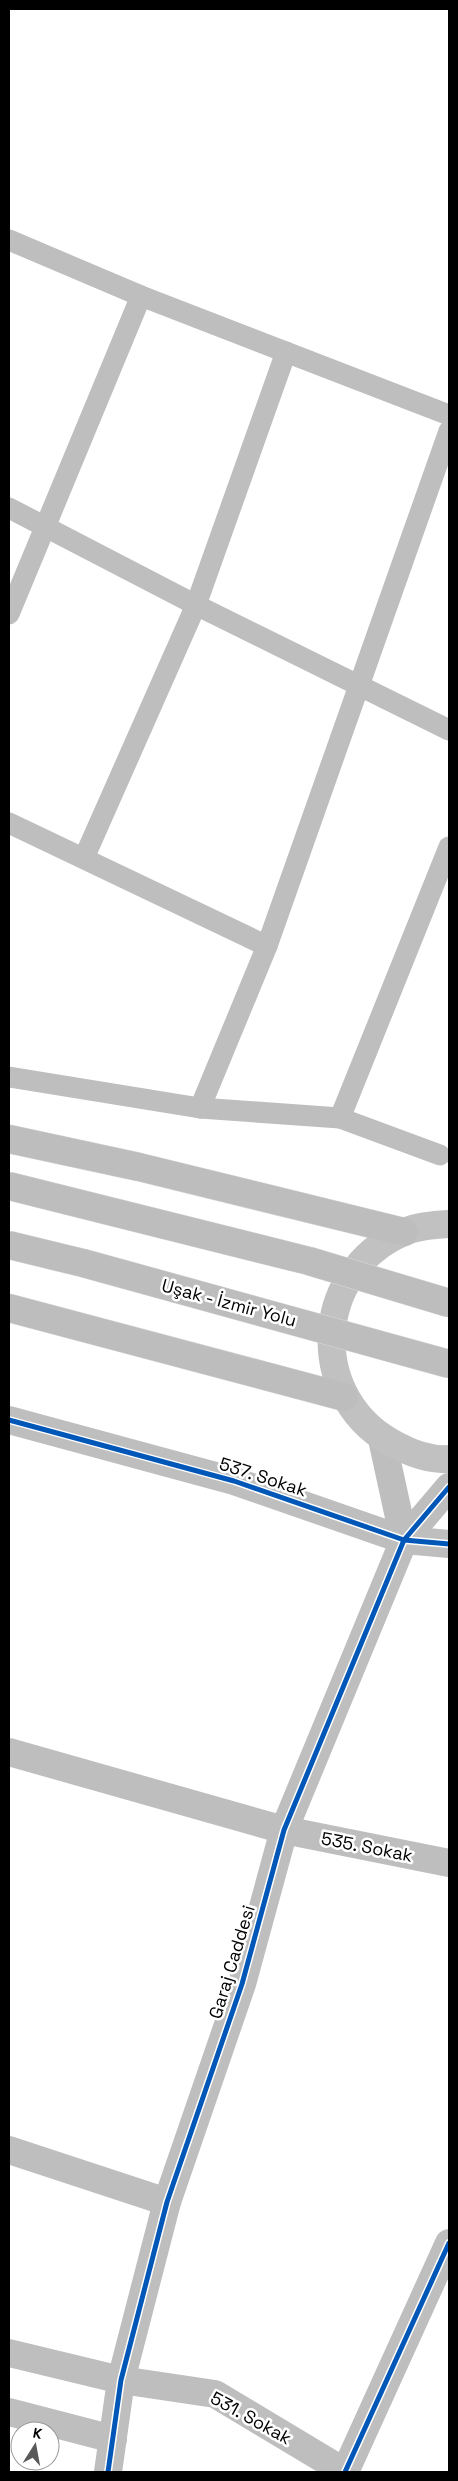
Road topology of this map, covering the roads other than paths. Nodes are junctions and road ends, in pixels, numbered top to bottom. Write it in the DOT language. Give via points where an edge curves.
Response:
graph roads {
  1 [pos="10,245"];
  2 [pos="141,296"];
  3 [pos="286,352"];
  4 [pos="449,416"];
  5 [pos="449,431"];
  6 [pos="9,508"];
  7 [pos="44,527"];
  8 [pos="196,605"];
  9 [pos="9,614"];
  10 [pos="360,686"];
  11 [pos="449,730"];
  12 [pos="9,823"];
  13 [pos="449,847"];
  14 [pos="84,858"];
  15 [pos="268,946"];
  16 [pos="9,1077"];
  17 [pos="200,1108"];
  18 [pos="340,1118"];
  19 [pos="9,1139"];
  20 [pos="440,1155"];
  21 [pos="9,1186"];
  22 [pos="449,1224"];
  23 [pos="404,1232"];
  24 [pos="9,1245"];
  25 [pos="449,1303"];
  26 [pos="9,1308"];
  27 [pos="449,1364"];
  28 [pos="344,1397"];
  29 [pos="9,1420"];
  30 [pos="382,1438"];
  31 [pos="449,1458"];
  32 [pos="449,1487"];
  33 [pos="404,1540"];
  34 [pos="449,1544"];
  35 [pos="9,1752"];
  36 [pos="284,1830"];
  37 [pos="449,1864"];
  38 [pos="9,2150"];
  39 [pos="167,2202"];
  40 [pos="449,2243"];
  41 [pos="9,2353"];
  42 [pos="121,2380"];
  43 [pos="9,2412"];
  44 [pos="113,2439"];
  45 [pos="108,2472"];
  46 [pos="345,2472"];
  1 -- 2 [label="lane"];
  2 -- 3 [label="lane"];
  2 -- 7 [label="lane"];
  3 -- 4 [label="lane"];
  3 -- 8 [label="lane"];
  5 -- 10 [label="lane"];
  6 -- 7 [label="lane"];
  7 -- 8 [label="lane"];
  7 -- 9 [label="lane"];
  8 -- 10 [label="lane"];
  8 -- 14 [label="lane"];
  10 -- 11 [label="lane"];
  10 -- 15 [label="lane"];
  12 -- 14 [label="lane"];
  13 -- 18 [label="lane"];
  14 -- 15 [label="lane"];
  15 -- 17 [label="lane"];
  16 -- 17 [label="lane"];
  17 -- 18 [label="lane"];
  18 -- 20 [label="lane"];
  19 -- 23 [label="highway" via="139,1167"];
  21 -- 25 [label="highway, bridge" via="309,1261"];
  22 -- 23 [label="main road"];
  23 -- 28 [label="main road" via="364,1260 353,1272 337,1301 330,1333 333,1366"];
  24 -- 27 [label="highway, Uşak - İzmir Yolu, bridge"];
  26 -- 28 [label="highway"];
  28 -- 30 [label="main road" via="360,1420"];
  29 -- 33 [label="street, 537. Sokak" via="234,1481"];
  30 -- 31 [label="main road" via="411,1453"];
  30 -- 33 [label="street"];
  32 -- 33 [label="street, Garaj Caddesi"];
  33 -- 34 [label="street, 537. Sokak"];
  33 -- 36 [label="street, Garaj Caddesi"];
  35 -- 36 [label="street, 535. Sokak"];
  36 -- 37 [label="street, 535. Sokak"];
  36 -- 39 [label="street, Garaj Caddesi" via="242,1984"];
  38 -- 39 [label="street"];
  39 -- 42 [label="street, Garaj Caddesi"];
  40 -- 46 [label="street"];
  41 -- 42 [label="street, 531. Sokak"];
  42 -- 44 [label="street, Garaj Caddesi"];
  42 -- 46 [label="street, 531. Sokak" via="215,2394"];
  43 -- 44 [label="street"];
  44 -- 45 [label="street, Garaj Caddesi"];
}
